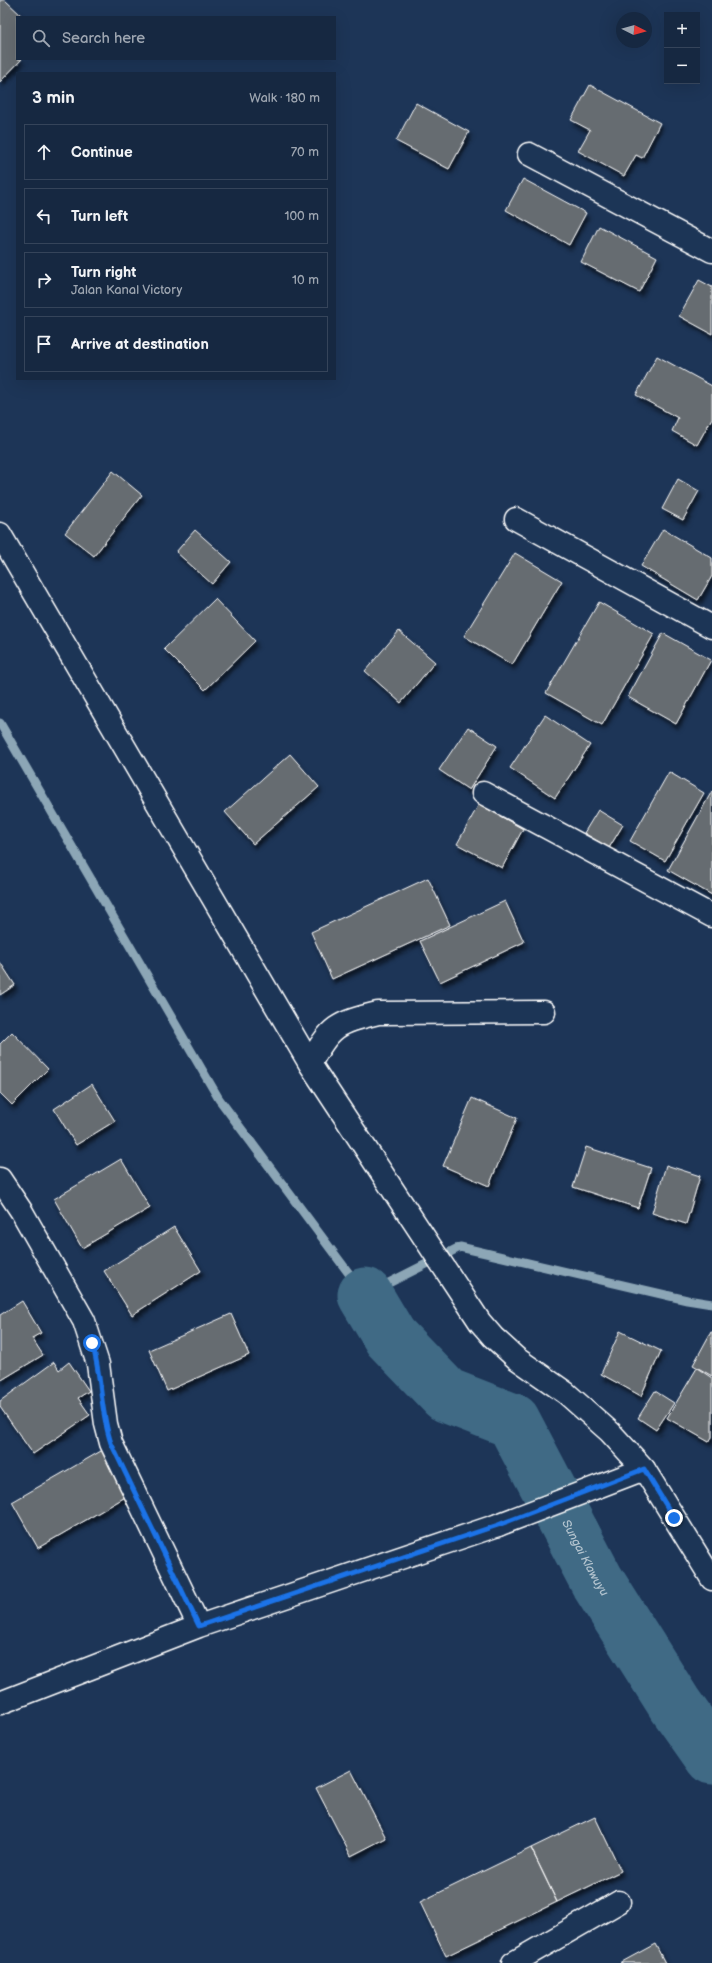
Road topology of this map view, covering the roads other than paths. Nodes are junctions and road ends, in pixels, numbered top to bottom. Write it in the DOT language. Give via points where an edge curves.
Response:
graph roads {
  1 [pos="530,154"];
  2 [pos="712,251"];
  3 [pos="516,520"];
  4 [pos="0,534"];
  5 [pos="712,627"];
  6 [pos="483,793"];
  7 [pos="712,916"];
  8 [pos="544,1012"];
  9 [pos="310,1064"];
  10 [pos="0,1179"];
  11 [pos="644,1469"];
  12 [pos="712,1579"];
  13 [pos="199,1626"];
  14 [pos="3,1698"];
  15 [pos="619,1902"];
  16 [pos="513,1963"];
  1 -- 2 [label="street"];
  3 -- 5 [label="street"];
  4 -- 9 [label="street"];
  6 -- 7 [label="street"];
  8 -- 9 [label="street" via="378,1013 336,1027 323,1040"];
  9 -- 11 [label="street" via="480,1322 516,1358 566,1393 610,1432"];
  10 -- 13 [label="street" via="22,1212 84,1321 98,1364 111,1443"];
  11 -- 12 [label="street"];
  11 -- 13 [label="street" via="498,1525"];
  13 -- 14 [label="street"];
  15 -- 16 [label="street"];
}
